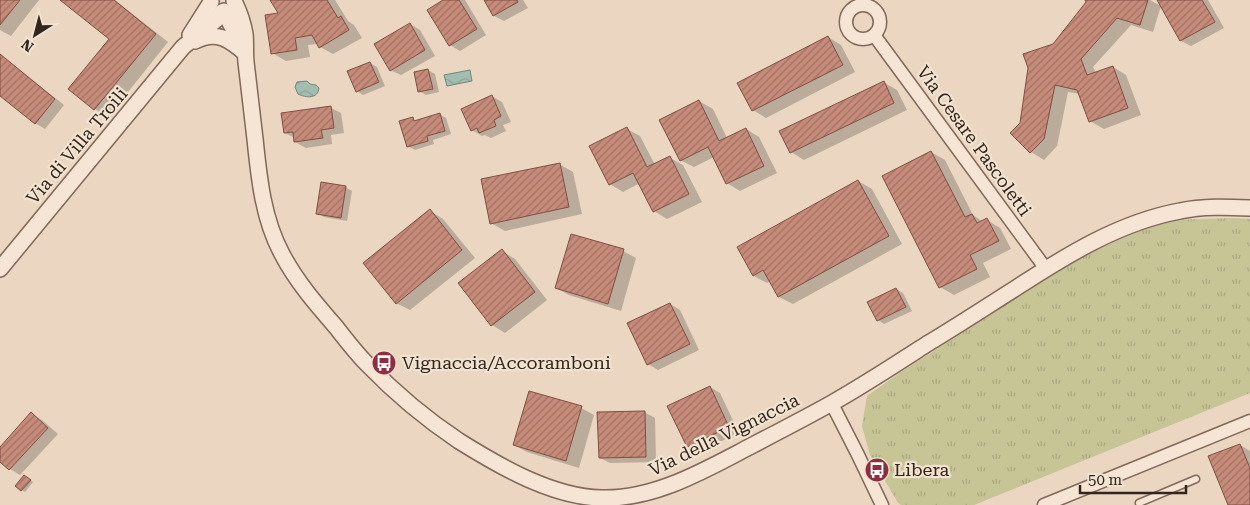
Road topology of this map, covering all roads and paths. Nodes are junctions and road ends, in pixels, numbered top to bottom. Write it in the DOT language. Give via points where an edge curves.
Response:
graph roads {
  1 [pos="223,4"];
  2 [pos="874,35"];
  3 [pos="183,48"];
  4 [pos="245,53"];
  5 [pos="1250,208"];
  6 [pos="0,269"];
  7 [pos="1046,269"];
  8 [pos="832,404"];
  9 [pos="1250,421"];
  10 [pos="1196,479"];
  11 [pos="1139,503"];
  12 [pos="882,505"];
  13 [pos="1044,505"];
  1 -- 3 [label="street, Via di Villa Troili"];
  1 -- 4 [label="street, Via della Vignaccia"];
  2 -- 7 [label="street, Via Cesare Pascoletti"];
  3 -- 4 [label="street" via="212,35 229,41"];
  3 -- 6 [label="street, Via di Villa Troili"];
  4 -- 8 [label="street, Via della Vignaccia" via="264,205 289,268 385,382 443,430 488,458 524,477 561,490 586,497 622,498 652,491 709,468"];
  5 -- 7 [label="street, Via della Vignaccia" via="1181,210 1156,217 1097,240"];
  7 -- 8 [label="street, Via della Vignaccia"];
  8 -- 12 [label="street"];
  9 -- 13 [label="street"];
  10 -- 11 [label="lane"];
}
